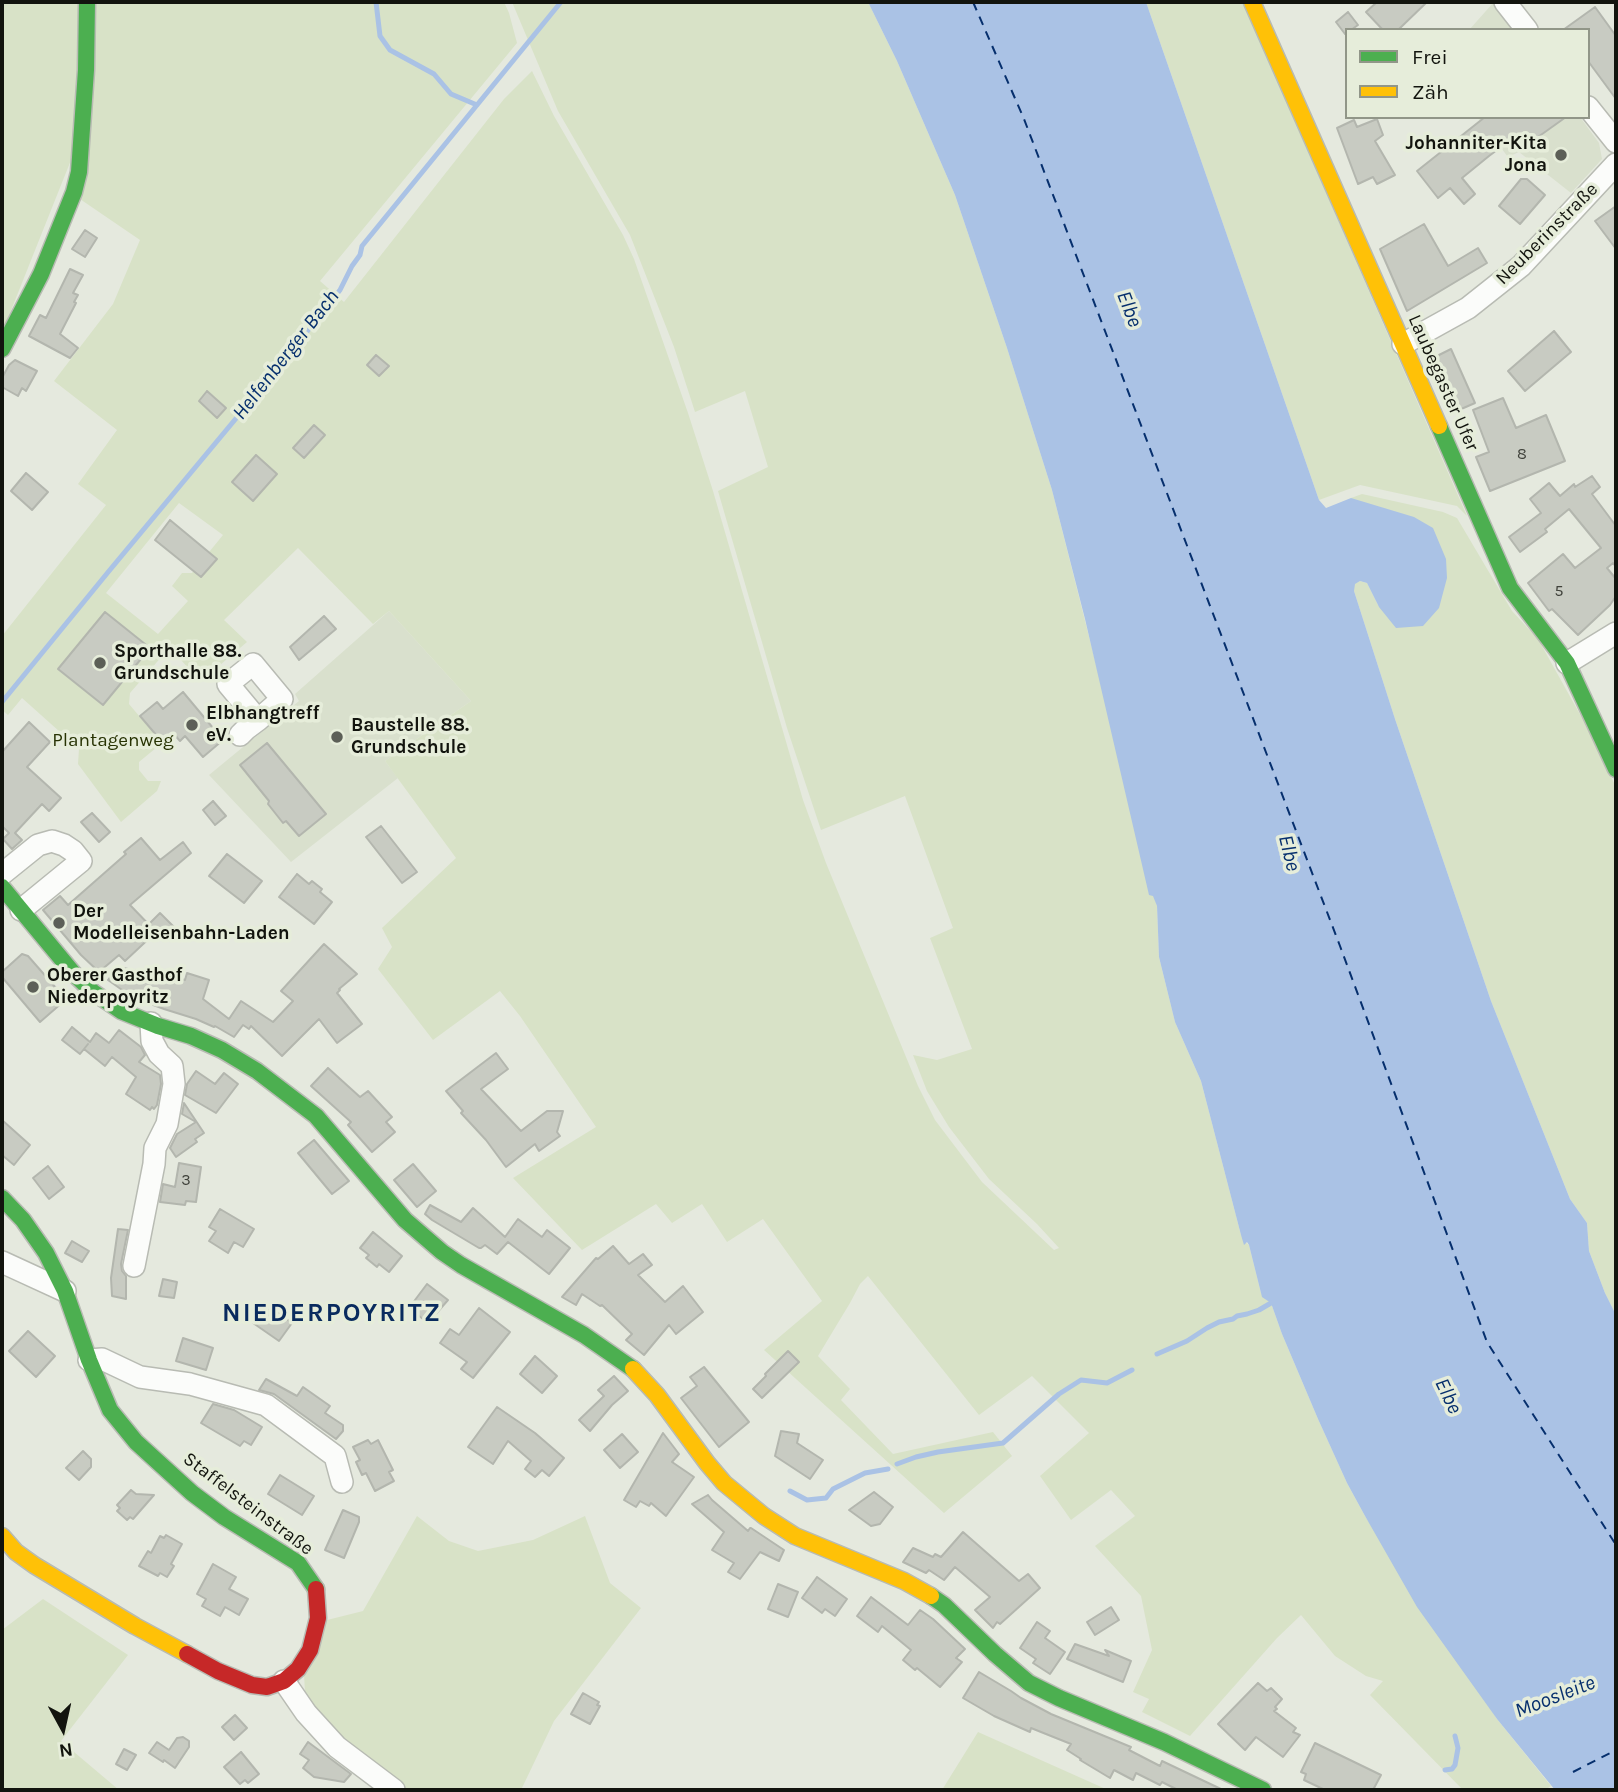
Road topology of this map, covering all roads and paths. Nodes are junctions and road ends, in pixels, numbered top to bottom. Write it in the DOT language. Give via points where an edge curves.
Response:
graph roads {
  1 [pos="87,2"];
  2 [pos="1252,2"];
  3 [pos="1505,2"];
  4 [pos="1525,28"];
  5 [pos="1590,110"];
  6 [pos="1616,142"];
  7 [pos="1616,164"];
  8 [pos="1403,344"];
  9 [pos="2,349"];
  10 [pos="1616,633"];
  11 [pos="1567,663"];
  12 [pos="258,720"];
  13 [pos="240,735"];
  14 [pos="1616,769"];
  15 [pos="2,874"];
  16 [pos="2,887"];
  17 [pos="21,910"];
  18 [pos="151,1023"];
  19 [pos="2,1198"];
  20 [pos="2,1262"];
  21 [pos="134,1266"];
  22 [pos="65,1291"];
  23 [pos="89,1360"];
  24 [pos="342,1482"];
  25 [pos="2,1536"];
  26 [pos="284,1681"];
  27 [pos="394,1790"];
  28 [pos="1263,1790"];
  1 -- 9 [label="street" via="79,172 41,274"];
  2 -- 8 [label="street, Laubegaster Ufer"];
  3 -- 4 [label="street"];
  5 -- 6 [label="street"];
  7 -- 8 [label="street, Neuberinstraße" via="1521,265 1468,308"];
  8 -- 11 [label="street, Laubegaster Ufer" via="1510,588"];
  10 -- 11 [label="street"];
  11 -- 14 [label="street, Laubegaster Ufer"];
  12 -- 13 [label="street"];
  15 -- 17 [label="street" via="38,845 52,841 73,851 80,861"];
  16 -- 17 [label="street"];
  17 -- 18 [label="street" via="93,992 121,1011"];
  18 -- 21 [label="street" via="152,1041 172,1066 174,1084 167,1124 155,1148"];
  18 -- 28 [label="street" via="222,1050 279,1086 316,1116 405,1220 442,1252 626,1363 657,1395 724,1483 764,1516 795,1536 927,1593 1029,1683"];
  19 -- 22 [label="street, Staffelsteinstraße" via="23,1220"];
  20 -- 22 [label="street"];
  22 -- 23 [label="street, Staffelsteinstraße"];
  23 -- 24 [label="street" via="102,1359 140,1377 190,1384 266,1405 335,1456"];
  23 -- 26 [label="street, Staffelsteinstraße" via="110,1410 136,1442 224,1517 298,1563 316,1587 318,1618 310,1650"];
  25 -- 26 [label="street" via="47,1573 218,1671 252,1685 267,1687"];
  26 -- 27 [label="street" via="337,1747"];
}
